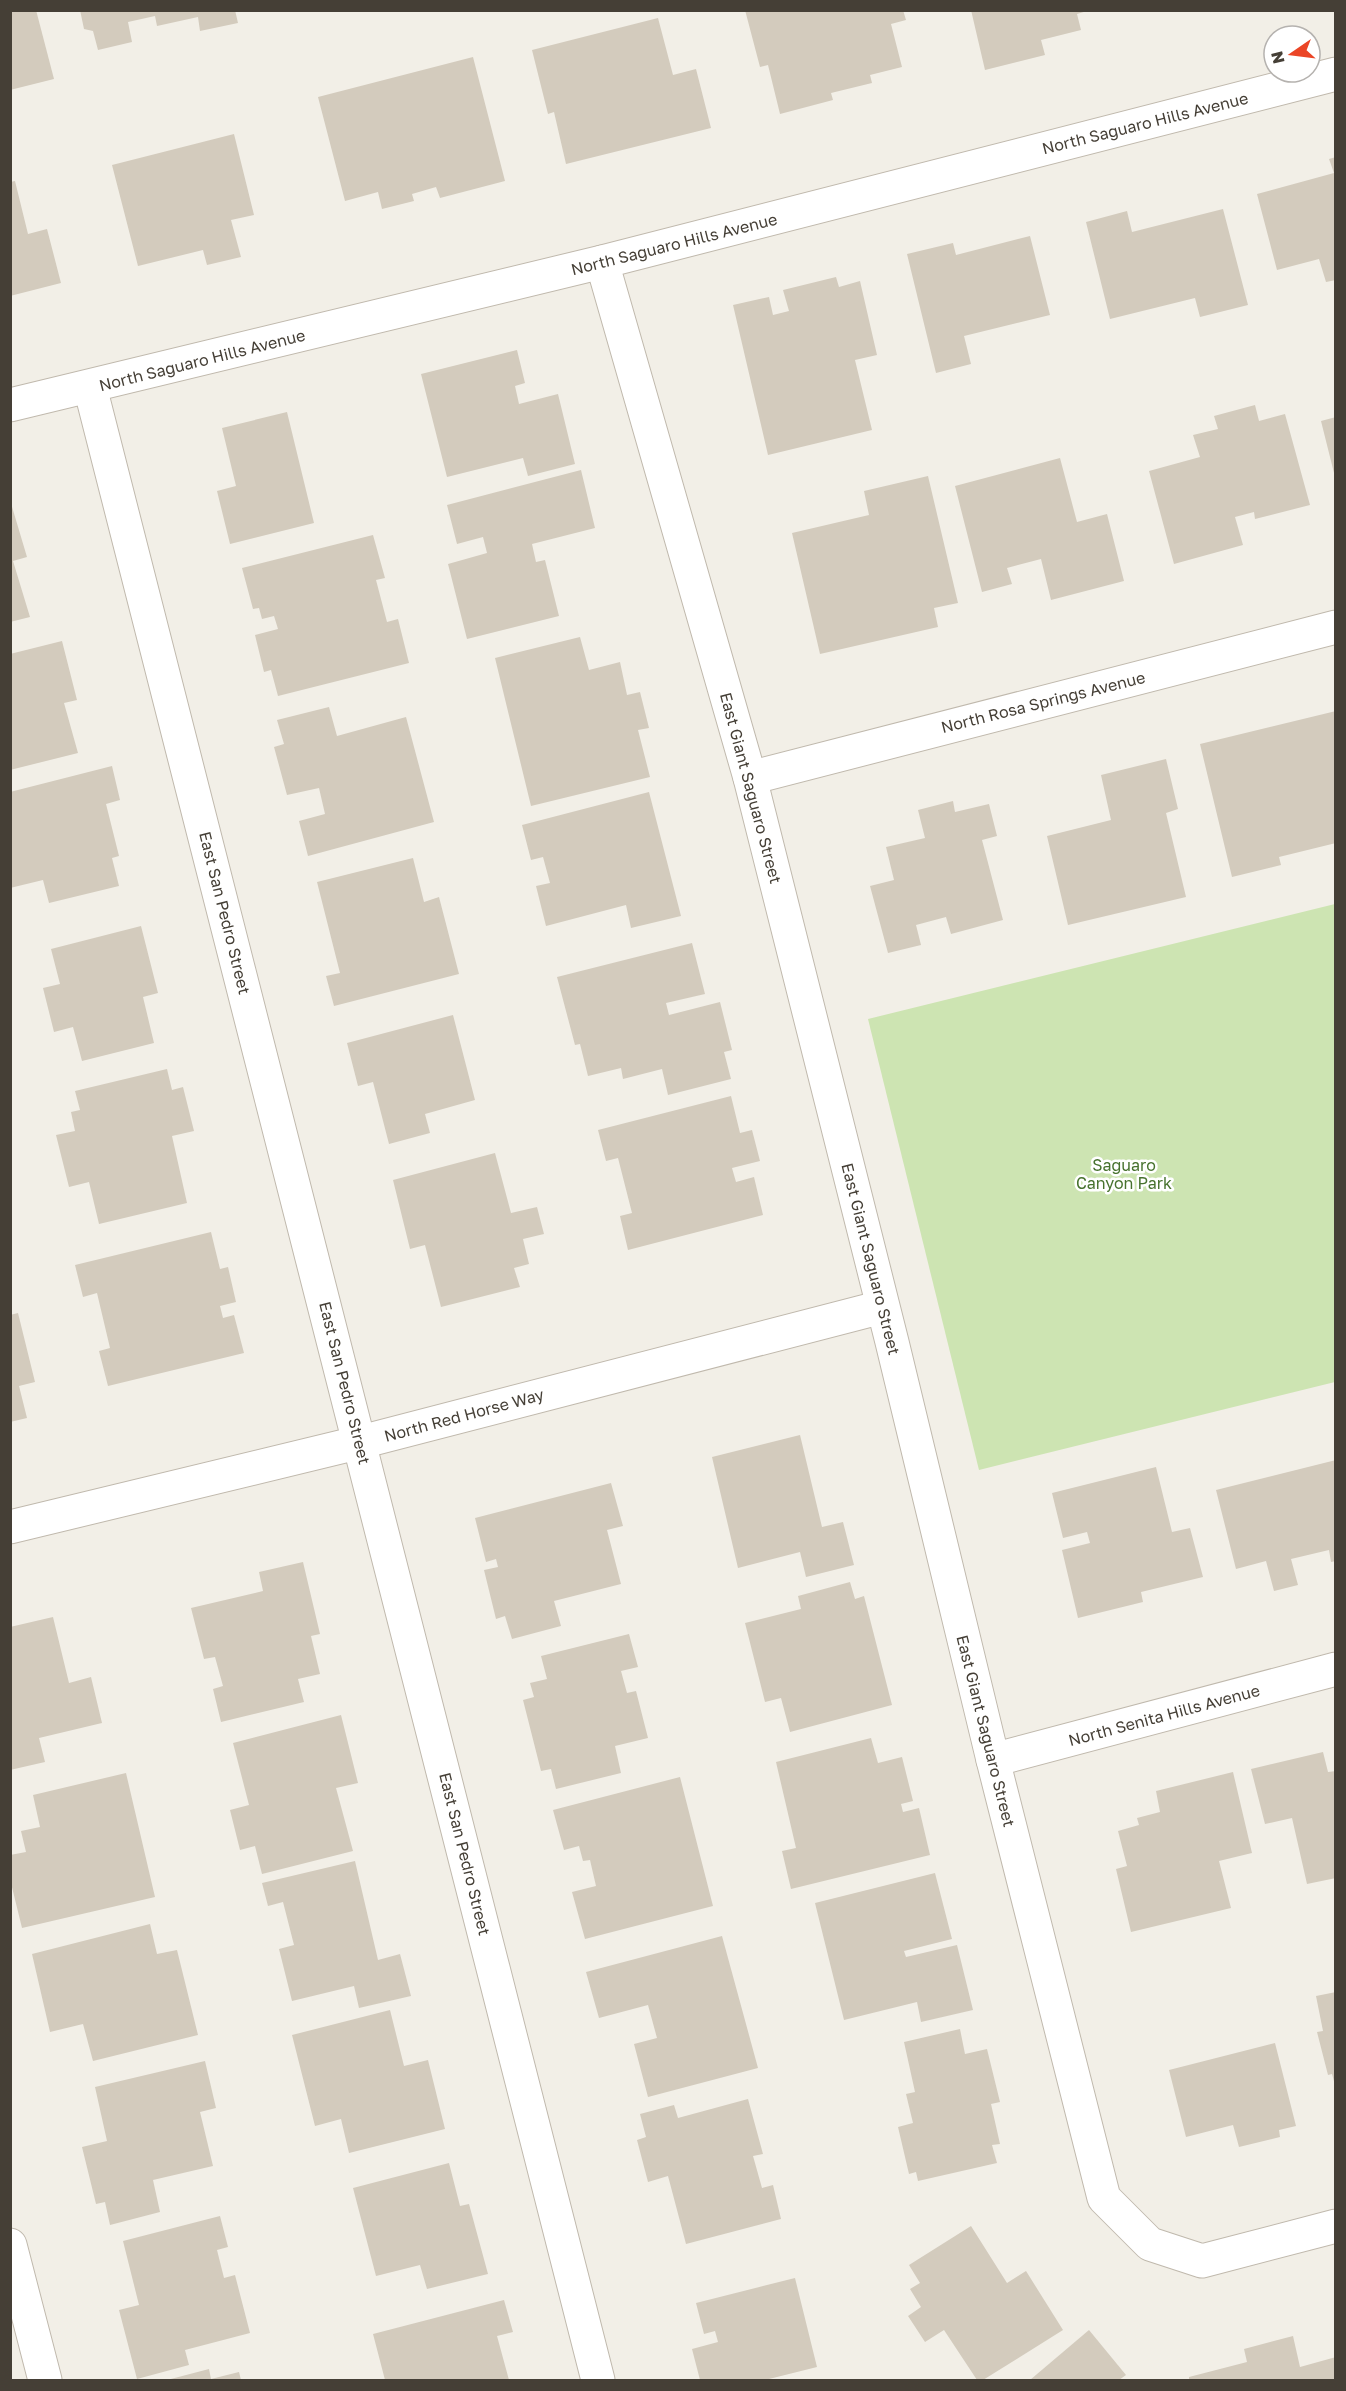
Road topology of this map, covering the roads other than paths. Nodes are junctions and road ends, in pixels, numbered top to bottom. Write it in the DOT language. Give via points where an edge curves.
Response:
graph roads {
  1 [pos="1335,74"];
  2 [pos="602,262"];
  3 [pos="90,387"];
  4 [pos="10,405"];
  5 [pos="1335,627"];
  6 [pos="750,778"];
  7 [pos="882,1307"];
  8 [pos="361,1442"];
  9 [pos="10,1527"];
  10 [pos="1335,1669"];
  11 [pos="993,1760"];
  12 [pos="1335,2226"];
  13 [pos="10,2245"];
  14 [pos="45,2380"];
  15 [pos="598,2380"];
  1 -- 2 [label="street, North Saguaro Hills Avenue"];
  2 -- 3 [label="street, North Saguaro Hills Avenue"];
  2 -- 6 [label="street, East Giant Saguaro Street"];
  3 -- 4 [label="street, North Saguaro Hills Avenue"];
  3 -- 8 [label="street, East San Pedro Street"];
  5 -- 6 [label="street, North Rosa Springs Avenue"];
  6 -- 7 [label="street, East Giant Saguaro Street"];
  7 -- 8 [label="street, North Red Horse Way"];
  7 -- 11 [label="street, East Giant Saguaro Street"];
  8 -- 9 [label="street, North Red Horse Way"];
  8 -- 15 [label="street, East San Pedro Street"];
  10 -- 11 [label="street, North Senita Hills Avenue"];
  11 -- 12 [label="street, East Giant Saguaro Street" via="1104,2198 1150,2244 1202,2262"];
  13 -- 14 [label="street"];
}
